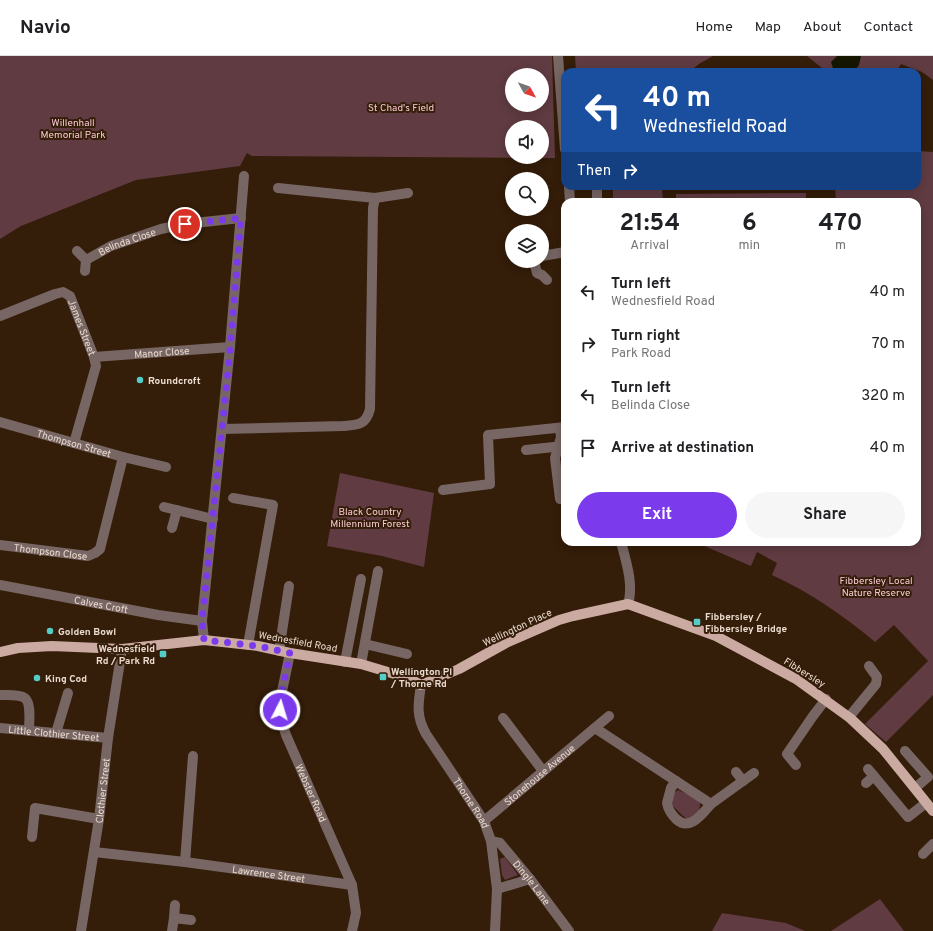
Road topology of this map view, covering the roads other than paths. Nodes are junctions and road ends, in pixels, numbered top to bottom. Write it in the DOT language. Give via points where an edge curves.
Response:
graph roads {
  1 [pos="558,56"];
  2 [pos="561,96"];
  3 [pos="244,176"];
  4 [pos="278,188"];
  5 [pos="408,193"];
  6 [pos="375,198"];
  7 [pos="241,218"];
  8 [pos="77,251"];
  9 [pos="561,253"];
  10 [pos="549,255"];
  11 [pos="86,260"];
  12 [pos="536,268"];
  13 [pos="85,271"];
  14 [pos="547,280"];
  15 [pos="0,316"];
  16 [pos="230,347"];
  17 [pos="94,357"];
  18 [pos="0,422"];
  19 [pos="561,427"];
  20 [pos="222,429"];
  21 [pos="74,443"];
  22 [pos="561,446"];
  23 [pos="526,450"];
  24 [pos="123,457"];
  25 [pos="166,467"];
  26 [pos="444,490"];
  27 [pos="233,498"];
  28 [pos="560,499"];
  29 [pos="164,507"];
  30 [pos="177,510"];
  31 [pos="213,519"];
  32 [pos="172,528"];
  33 [pos="0,545"];
  34 [pos="622,546"];
  35 [pos="378,571"];
  36 [pos="361,579"];
  37 [pos="0,585"];
  38 [pos="289,586"];
  39 [pos="628,604"];
  40 [pos="202,621"];
  41 [pos="204,640"];
  42 [pos="365,644"];
  43 [pos="248,645"];
  44 [pos="122,649"];
  45 [pos="279,651"];
  46 [pos="0,652"];
  47 [pos="290,653"];
  48 [pos="407,654"];
  49 [pos="345,662"];
  50 [pos="361,664"];
  51 [pos="869,666"];
  52 [pos="421,685"];
  53 [pos="68,693"];
  54 [pos="0,695"];
  55 [pos="826,699"];
  56 [pos="609,716"];
  57 [pos="849,717"];
  58 [pos="503,718"];
  59 [pos="0,728"];
  60 [pos="595,728"];
  61 [pos="29,731"];
  62 [pos="56,733"];
  63 [pos="108,738"];
  64 [pos="905,751"];
  65 [pos="193,756"];
  66 [pos="796,764"];
  67 [pos="543,771"];
  68 [pos="736,772"];
  69 [pos="754,773"];
  70 [pos="676,781"];
  71 [pos="743,781"];
  72 [pos="866,783"];
  73 [pos="914,788"];
  74 [pos="926,803"];
  75 [pos="712,804"];
  76 [pos="933,811"];
  77 [pos="99,819"];
  78 [pos="484,821"];
  79 [pos="32,837"];
  80 [pos="491,841"];
  81 [pos="933,844"];
  82 [pos="94,852"];
  83 [pos="923,854"];
  84 [pos="185,862"];
  85 [pos="530,879"];
  86 [pos="352,885"];
  87 [pos="497,889"];
  88 [pos="175,905"];
  89 [pos="174,918"];
  90 [pos="191,920"];
  91 [pos="81,931"];
  92 [pos="172,931"];
  93 [pos="352,931"];
  94 [pos="495,931"];
  95 [pos="569,931"];
  1 -- 2 [label="street"];
  3 -- 7 [label="street"];
  4 -- 6 [label="street"];
  5 -- 6 [label="street"];
  6 -- 20 [label="street" via="368,416 358,425 348,426"];
  7 -- 11 [label="street, Belinda Close" via="161,229 111,246"];
  7 -- 16 [label="street"];
  8 -- 11 [label="street, Belinda Close"];
  9 -- 10 [label="street"];
  11 -- 13 [label="street, Belinda Close"];
  12 -- 14 [label="street" via="537,273"];
  15 -- 17 [label="street, James Street" via="63,292 70,296"];
  16 -- 17 [label="street, Manor Close"];
  16 -- 20 [label="street"];
  17 -- 21 [label="street, James Street" via="96,366"];
  18 -- 21 [label="street, Thompson Street"];
  19 -- 26 [label="street" via="488,435 490,484"];
  20 -- 31 [label="street"];
  21 -- 24 [label="street, Thompson Street"];
  22 -- 23 [label="street"];
  22 -- 28 [label="street" via="555,458"];
  24 -- 25 [label="street, Thompson Street"];
  24 -- 33 [label="street, Thompson Close" via="100,549 95,553 88,556"];
  27 -- 43 [label="street" via="273,505"];
  29 -- 30 [label="street"];
  30 -- 31 [label="street"];
  30 -- 32 [label="street"];
  31 -- 40 [label="street"];
  34 -- 39 [label="street" via="630,583"];
  35 -- 42 [label="street"];
  36 -- 49 [label="street"];
  37 -- 40 [label="street, Calves Croft"];
  38 -- 45 [label="street"];
  39 -- 52 [label="main road, Wellington Place" via="559,620"];
  39 -- 55 [label="main road, Fibbersley" via="716,636 796,679"];
  40 -- 41 [label="street"];
  41 -- 43 [label="main road, Wednesfield Road"];
  41 -- 44 [label="main road, Wednesfield Road"];
  42 -- 48 [label="street"];
  42 -- 50 [label="street"];
  43 -- 45 [label="main road, Wednesfield Road"];
  44 -- 46 [label="main road, Wednesfield Road" via="52,646"];
  44 -- 63 [label="street, Clothier Street"];
  45 -- 47 [label="main road, Wednesfield Road"];
  47 -- 49 [label="main road, Wednesfield Road"];
  47 -- 86 [label="street, Webster Road" via="280,701 281,719"];
  49 -- 50 [label="main road, Wednesfield Road"];
  50 -- 52 [label="main road, Wednesfield Road" via="408,678"];
  51 -- 57 [label="street" via="877,678 876,684"];
  52 -- 78 [label="street, Thorne Road" via="418,709 421,725"];
  53 -- 62 [label="street"];
  54 -- 61 [label="street" via="21,696 26,699 29,704"];
  55 -- 57 [label="main road, Fibbersley"];
  55 -- 66 [label="street" via="788,754"];
  56 -- 60 [label="street, Stonehouse Avenue"];
  57 -- 73 [label="main road, Fibbersley" via="883,749"];
  58 -- 67 [label="street"];
  59 -- 61 [label="street, Little Clothier Street"];
  60 -- 67 [label="street, Stonehouse Avenue"];
  60 -- 70 [label="street"];
  61 -- 62 [label="street, Little Clothier Street"];
  62 -- 63 [label="street, Little Clothier Street"];
  63 -- 77 [label="street, Clothier Street"];
  64 -- 73 [label="street" via="928,777"];
  65 -- 84 [label="street"];
  67 -- 78 [label="street, Stonehouse Avenue"];
  68 -- 71 [label="street"];
  69 -- 71 [label="street"];
  70 -- 75 [label="street"];
  70 -- 75 [label="street" via="667,803 682,824 693,822"];
  71 -- 75 [label="street"];
  72 -- 74 [label="street" via="871,773 908,817"];
  73 -- 74 [label="main road, Fibbersley"];
  74 -- 76 [label="main road, Fibbersley"];
  77 -- 79 [label="street" via="35,808"];
  77 -- 82 [label="street, Clothier Street"];
  78 -- 80 [label="street, Thorne Road"];
  80 -- 85 [label="street, Dingle Lane" via="500,843"];
  80 -- 87 [label="street, Thorne Road"];
  81 -- 83 [label="street"];
  82 -- 84 [label="street, Lawrence Street"];
  82 -- 91 [label="street, Clothier Street"];
  84 -- 86 [label="street, Lawrence Street"];
  85 -- 87 [label="street"];
  85 -- 95 [label="street, Dingle Lane"];
  86 -- 93 [label="street, Webster Road" via="356,913"];
  87 -- 94 [label="street, Thorne Road"];
  88 -- 89 [label="street"];
  89 -- 90 [label="street"];
  89 -- 92 [label="street"];
}
